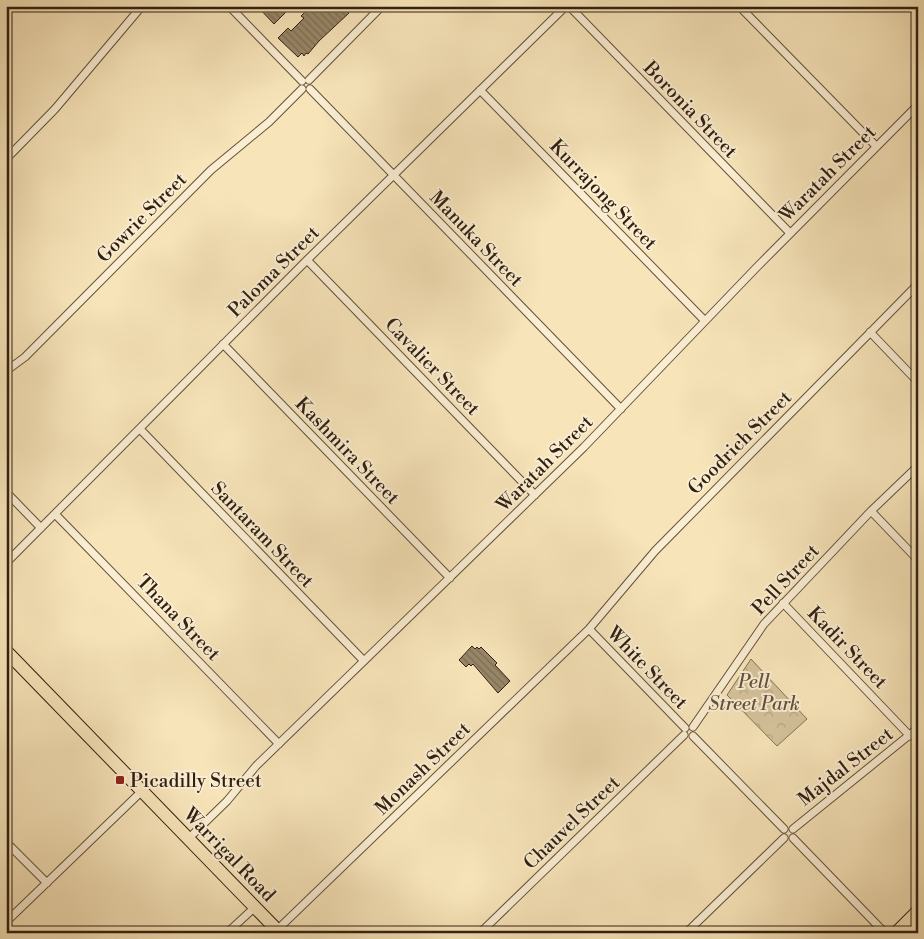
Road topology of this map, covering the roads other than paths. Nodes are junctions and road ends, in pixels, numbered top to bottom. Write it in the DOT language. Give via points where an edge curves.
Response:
graph roads {
  1 [pos="142,6"];
  2 [pos="229,6"];
  3 [pos="382,6"];
  4 [pos="568,6"];
  5 [pos="739,6"];
  6 [pos="913,6"];
  7 [pos="918,11"];
  8 [pos="306,80"];
  9 [pos="306,89"];
  10 [pos="480,90"];
  11 [pos="918,105"];
  12 [pos="876,146"];
  13 [pos="6,159"];
  14 [pos="393,175"];
  15 [pos="790,233"];
  16 [pos="307,260"];
  17 [pos="918,284"];
  18 [pos="705,321"];
  19 [pos="870,332"];
  20 [pos="223,344"];
  21 [pos="6,371"];
  22 [pos="918,382"];
  23 [pos="621,409"];
  24 [pos="140,429"];
  25 [pos="918,466"];
  26 [pos="6,492"];
  27 [pos="535,495"];
  28 [pos="871,511"];
  29 [pos="55,514"];
  30 [pos="41,528"];
  31 [pos="918,560"];
  32 [pos="6,563"];
  33 [pos="450,578"];
  34 [pos="783,603"];
  35 [pos="589,629"];
  36 [pos="6,651"];
  37 [pos="364,661"];
  38 [pos="693,728"];
  39 [pos="918,728"];
  40 [pos="684,732"];
  41 [pos="693,736"];
  42 [pos="910,736"];
  43 [pos="279,744"];
  44 [pos="142,791"];
  45 [pos="784,829"];
  46 [pos="793,829"];
  47 [pos="784,838"];
  48 [pos="793,838"];
  49 [pos="188,839"];
  50 [pos="6,842"];
  51 [pos="47,883"];
  52 [pos="255,907"];
  53 [pos="918,912"];
  54 [pos="6,922"];
  55 [pos="279,931"];
  56 [pos="227,933"];
  57 [pos="480,933"];
  58 [pos="686,933"];
  59 [pos="885,933"];
  60 [pos="896,933"];
  1 -- 13 [label="street" via="55,109"];
  2 -- 8 [label="street"];
  3 -- 8 [label="street"];
  4 -- 10 [label="street, Paloma Street"];
  4 -- 15 [label="street, Boronia Street"];
  5 -- 12 [label="street"];
  6 -- 7 [label="street"];
  8 -- 9 [label="street" via="312,85"];
  9 -- 14 [label="street, Manuka Street"];
  9 -- 21 [label="street, Gowrie Street" via="211,170 25,357"];
  10 -- 14 [label="street, Paloma Street"];
  10 -- 18 [label="street, Kurrajong Street"];
  11 -- 12 [label="street, Waratah Street"];
  12 -- 15 [label="street, Waratah Street"];
  14 -- 16 [label="street, Paloma Street"];
  14 -- 23 [label="street, Manuka Street"];
  15 -- 18 [label="street, Waratah Street"];
  16 -- 20 [label="street, Paloma Street"];
  16 -- 27 [label="street, Cavalier Street"];
  17 -- 19 [label="street, Goodrich Street"];
  18 -- 23 [label="street, Waratah Street"];
  19 -- 22 [label="street"];
  19 -- 35 [label="street, Goodrich Street" via="655,550"];
  20 -- 24 [label="street, Paloma Street"];
  20 -- 33 [label="street, Kashmira Street"];
  23 -- 27 [label="street, Waratah Street"];
  24 -- 29 [label="street, Paloma Street"];
  24 -- 37 [label="street, Santaram Street"];
  25 -- 28 [label="street, Pell Street"];
  26 -- 30 [label="street"];
  27 -- 33 [label="street, Waratah Street"];
  28 -- 31 [label="street"];
  28 -- 34 [label="street, Pell Street"];
  29 -- 30 [label="street, Paloma Street"];
  29 -- 43 [label="street, Thana Street"];
  30 -- 32 [label="street, Paloma Street"];
  33 -- 37 [label="street, Waratah Street"];
  34 -- 38 [label="street, Pell Street" via="764,624"];
  34 -- 42 [label="street, Kadir Street"];
  35 -- 40 [label="street, White Street"];
  35 -- 55 [label="street, Monash Street"];
  36 -- 44 [label="highway, Warrigal Road"];
  37 -- 43 [label="street, Waratah Street"];
  38 -- 40 [label="street" via="688,726"];
  38 -- 41 [label="street"];
  39 -- 42 [label="street, Majdal Street"];
  40 -- 41 [label="street" via="689,738"];
  40 -- 57 [label="street, Chauvel Street"];
  41 -- 45 [label="street"];
  42 -- 46 [label="street, Majdal Street"];
  43 -- 49 [label="street, Waratah Street" via="228,801"];
  44 -- 49 [label="highway, Warrigal Road"];
  44 -- 51 [label="street"];
  45 -- 46 [label="street"];
  45 -- 47 [label="street"];
  46 -- 48 [label="street"];
  47 -- 48 [label="street"];
  47 -- 58 [label="street"];
  48 -- 59 [label="street"];
  49 -- 52 [label="highway, Warrigal Road"];
  50 -- 51 [label="street"];
  51 -- 54 [label="street"];
  52 -- 55 [label="highway, Warrigal Road"];
  52 -- 56 [label="street"];
  53 -- 60 [label="highway"];
}
